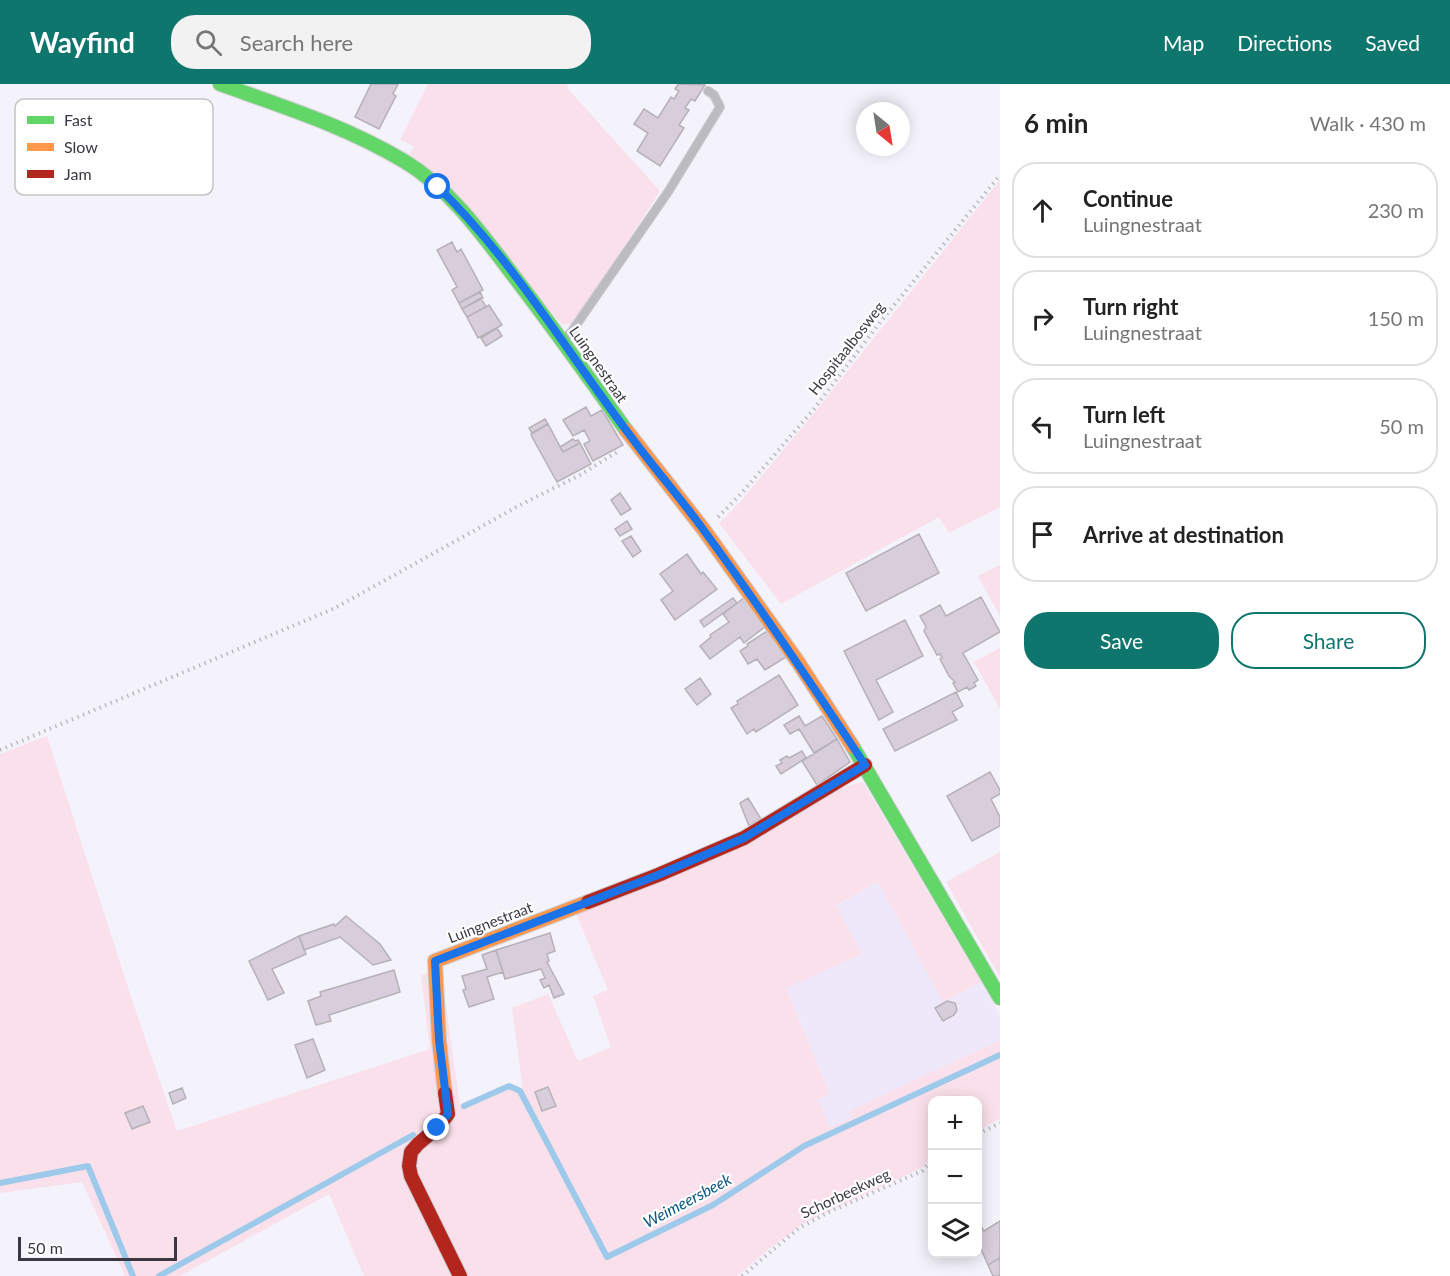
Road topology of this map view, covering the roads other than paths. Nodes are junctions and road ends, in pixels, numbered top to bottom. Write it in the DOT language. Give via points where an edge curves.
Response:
graph roads {
  1 [pos="220,84"];
  2 [pos="708,91"];
  3 [pos="562,340"];
  4 [pos="865,765"];
  5 [pos="1000,998"];
  6 [pos="460,1276"];
  1 -- 3 [label="street, Luingnestraat" via="338,126 406,162 438,187 479,230"];
  2 -- 3 [label="lane" via="720,107 668,192 572,332"];
  3 -- 4 [label="street, Luingnestraat" via="634,442 704,530"];
  4 -- 5 [label="street, Luingnestraat"];
  4 -- 6 [label="street, Luingnestraat" via="744,838 435,961 448,1114 412,1147 408,1163"];
}
